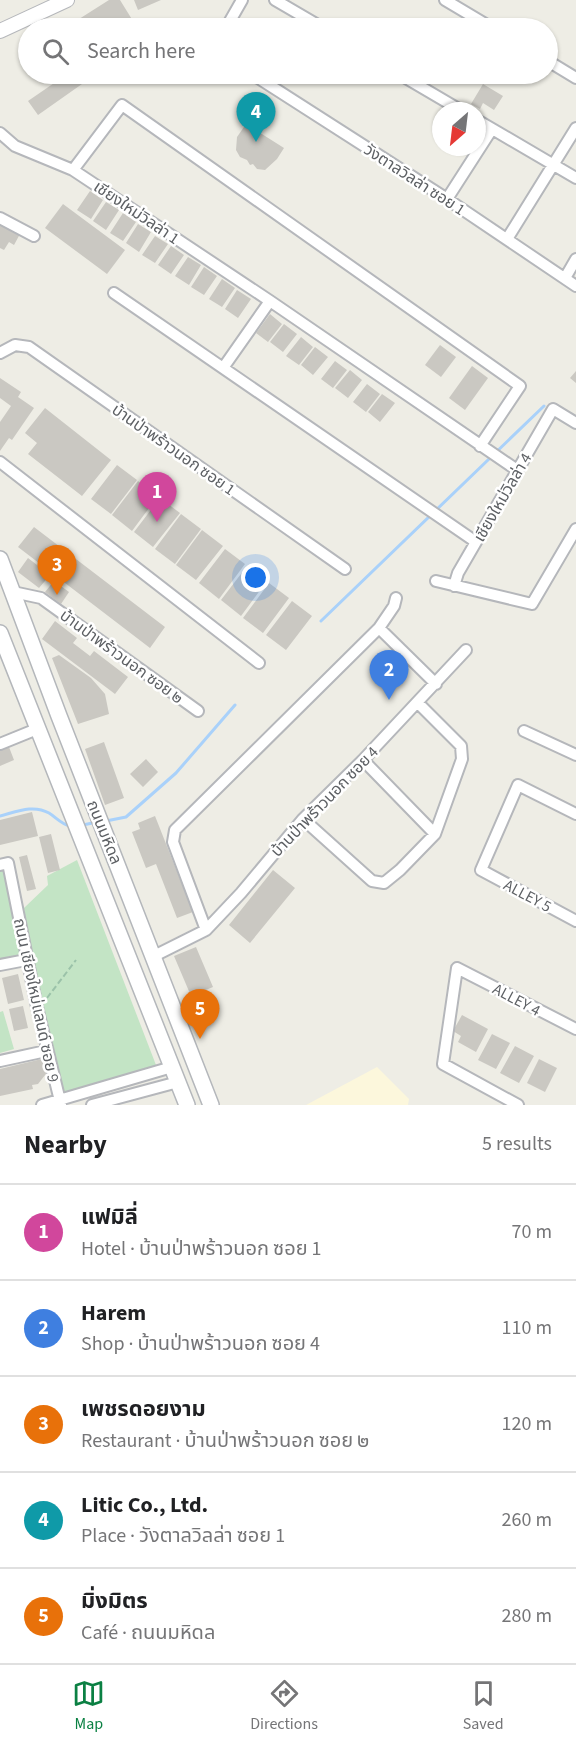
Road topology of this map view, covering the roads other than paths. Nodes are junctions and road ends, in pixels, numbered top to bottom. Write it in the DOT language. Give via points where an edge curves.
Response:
graph roads {
  1 [pos="67,0"];
  2 [pos="242,0"];
  3 [pos="275,0"];
  4 [pos="445,0"];
  5 [pos="28,18"];
  6 [pos="232,18"];
  7 [pos="306,18"];
  8 [pos="475,18"];
  9 [pos="18,23"];
  10 [pos="0,31"];
  11 [pos="558,67"];
  12 [pos="576,78"];
  13 [pos="268,84"];
  14 [pos="416,84"];
  15 [pos="447,102"];
  16 [pos="486,125"];
  17 [pos="576,128"];
  18 [pos="492,129"];
  19 [pos="0,133"];
  20 [pos="553,165"];
  21 [pos="74,170"];
  22 [pos="576,178"];
  23 [pos="447,199"];
  24 [pos="0,218"];
  25 [pos="34,236"];
  26 [pos="507,239"];
  27 [pos="576,259"];
  28 [pos="565,278"];
  29 [pos="576,286"];
  30 [pos="114,293"];
  31 [pos="270,301"];
  32 [pos="0,353"];
  33 [pos="223,368"];
  34 [pos="576,423"];
  35 [pos="480,446"];
  36 [pos="0,462"];
  37 [pos="517,470"];
  38 [pos="576,529"];
  39 [pos="476,542"];
  40 [pos="0,559"];
  41 [pos="345,569"];
  42 [pos="436,581"];
  43 [pos="454,586"];
  44 [pos="13,592"];
  45 [pos="396,598"];
  46 [pos="379,627"];
  47 [pos="0,633"];
  48 [pos="466,650"];
  49 [pos="259,663"];
  50 [pos="436,684"];
  51 [pos="418,703"];
  52 [pos="198,711"];
  53 [pos="36,726"];
  54 [pos="524,730"];
  55 [pos="0,737"];
  56 [pos="0,744"];
  57 [pos="576,754"];
  58 [pos="363,760"];
  59 [pos="576,814"];
  60 [pos="303,819"];
  61 [pos="435,834"];
  62 [pos="4,864"];
  63 [pos="576,921"];
  64 [pos="206,930"];
  65 [pos="153,956"];
  66 [pos="26,960"];
  67 [pos="0,965"];
  68 [pos="576,1029"];
  69 [pos="46,1051"];
  70 [pos="0,1061"];
  71 [pos="175,1074"];
  72 [pos="60,1103"];
  73 [pos="42,1105"];
  74 [pos="92,1105"];
  75 [pos="187,1105"];
  76 [pos="211,1105"];
  77 [pos="518,1105"];
  1 -- 5 [label="street"];
  2 -- 6 [label="street"];
  3 -- 7 [label="street"];
  4 -- 8 [label="street"];
  9 -- 10 [label="street"];
  11 -- 12 [label="street"];
  13 -- 23 [label="street, วังตาลวิลล่า ซอย 1"];
  14 -- 15 [label="street"];
  16 -- 18 [label="street"];
  17 -- 20 [label="street"];
  18 -- 20 [label="street"];
  18 -- 23 [label="street"];
  19 -- 21 [label="street, เชียงใหม่วิลล่า 1" via="15,146"];
  20 -- 22 [label="street"];
  20 -- 26 [label="street"];
  21 -- 31 [label="street, เชียงใหม่วิลล่า 1"];
  21 -- 35 [label="street" via="122,105 520,386"];
  23 -- 26 [label="street, วังตาลวิลล่า ซอย 1"];
  24 -- 25 [label="street"];
  26 -- 28 [label="street, วังตาลวิลล่า ซอย 1"];
  27 -- 28 [label="street"];
  28 -- 29 [label="street, วังตาลวิลล่า ซอย 1"];
  30 -- 33 [label="street"];
  31 -- 33 [label="street"];
  31 -- 35 [label="street, เชียงใหม่วิลล่า 1"];
  32 -- 41 [label="street, บ้านป่าพร้าวนอก ซอย 1" via="15,345 29,346"];
  33 -- 39 [label="street"];
  34 -- 37 [label="street, เชียงใหม่วิลล่า 4" via="553,409"];
  35 -- 37 [label="street, เชียงใหม่วิลล่า 1"];
  36 -- 49 [label="street"];
  37 -- 39 [label="street, เชียงใหม่วิลล่า 4"];
  38 -- 43 [label="street" via="532,604"];
  39 -- 43 [label="street, เชียงใหม่วิลล่า 4"];
  40 -- 44 [label="main road, ถนนมหิดล"];
  42 -- 43 [label="street"];
  44 -- 52 [label="street, บ้านป่าพร้าวนอก ซอย ๒" via="41,598"];
  44 -- 65 [label="main road, ถนนมหิดล"];
  45 -- 46 [label="street"];
  46 -- 50 [label="street"];
  46 -- 64 [label="street" via="175,830 173,842"];
  47 -- 53 [label="main road, ถนนมหิดล"];
  48 -- 50 [label="street, บ้านป่าพร้าวนอก ซอย 4"];
  50 -- 51 [label="street, บ้านป่าพร้าวนอก ซอย 4"];
  51 -- 58 [label="street, บ้านป่าพร้าวนอก ซอย 4"];
  51 -- 61 [label="street" via="461,746 462,759"];
  53 -- 55 [label="street"];
  53 -- 56 [label="street"];
  53 -- 71 [label="main road, ถนนมหิดล"];
  54 -- 57 [label="street"];
  58 -- 60 [label="street, บ้านป่าพร้าวนอก ซอย 4"];
  58 -- 61 [label="street"];
  59 -- 63 [label="street, ALLEY 5" via="518,785 481,870"];
  60 -- 61 [label="street" via="372,881 384,883"];
  60 -- 64 [label="street, บ้านป่าพร้าวนอก ซอย 4"];
  62 -- 66 [label="street, ถนน เชียงใหม่แลนด์ ซอย 9"];
  64 -- 65 [label="street, บ้านป่าพร้าวนอก ซอย 4"];
  65 -- 76 [label="main road, ถนนมหิดล"];
  66 -- 67 [label="street"];
  66 -- 69 [label="street, ถนน เชียงใหม่แลนด์ ซอย 9"];
  68 -- 77 [label="street, ALLEY 4" via="458,968 443,1064"];
  69 -- 70 [label="street"];
  69 -- 72 [label="street, ถนน เชียงใหม่แลนด์ ซอย 9"];
  71 -- 72 [label="street"];
  71 -- 74 [label="street"];
  71 -- 75 [label="main road, ถนนมหิดล"];
  72 -- 73 [label="street"];
}
